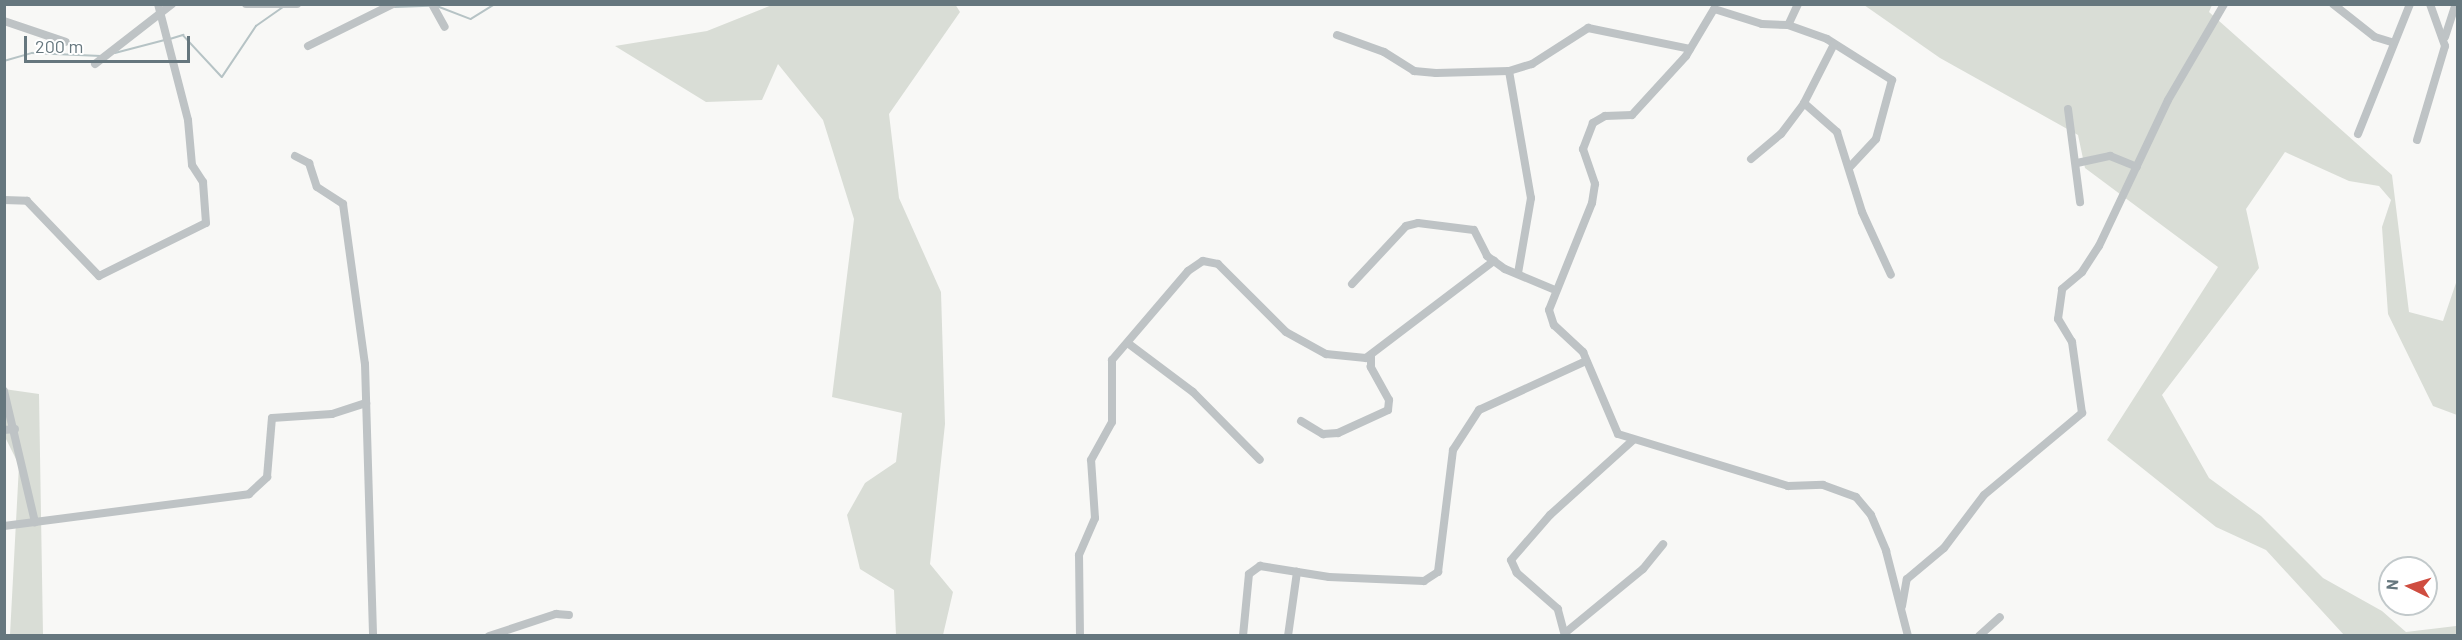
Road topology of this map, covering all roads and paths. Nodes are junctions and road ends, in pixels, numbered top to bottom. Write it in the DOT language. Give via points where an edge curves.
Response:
graph roads {
  1 [pos="158,4"];
  2 [pos="172,4"];
  3 [pos="246,4"];
  4 [pos="297,4"];
  5 [pos="393,4"];
  6 [pos="432,4"];
  7 [pos="1798,4"];
  8 [pos="2224,4"];
  9 [pos="2333,4"];
  10 [pos="2410,4"];
  11 [pos="2430,4"];
  12 [pos="2456,4"];
  13 [pos="260,5"];
  14 [pos="161,14"];
  15 [pos="4,21"];
  16 [pos="1788,24"];
  17 [pos="445,27"];
  18 [pos="1337,35"];
  19 [pos="2445,38"];
  20 [pos="66,42"];
  21 [pos="2391,42"];
  22 [pos="1834,44"];
  23 [pos="308,46"];
  24 [pos="1690,49"];
  25 [pos="95,64"];
  26 [pos="1509,71"];
  27 [pos="1804,103"];
  28 [pos="2068,109"];
  29 [pos="2358,134"];
  30 [pos="2417,140"];
  31 [pos="295,156"];
  32 [pos="1751,159"];
  33 [pos="2077,163"];
  34 [pos="1851,166"];
  35 [pos="2137,167"];
  36 [pos="4,200"];
  37 [pos="2080,202"];
  38 [pos="1494,261"];
  39 [pos="1518,273"];
  40 [pos="1891,275"];
  41 [pos="1352,284"];
  42 [pos="1555,291"];
  43 [pos="1129,344"];
  44 [pos="1371,356"];
  45 [pos="1586,361"];
  46 [pos="4,391"];
  47 [pos="366,403"];
  48 [pos="1301,421"];
  49 [pos="15,429"];
  50 [pos="4,430"];
  51 [pos="1634,440"];
  52 [pos="1260,460"];
  53 [pos="35,522"];
  54 [pos="4,526"];
  55 [pos="1663,544"];
  56 [pos="1297,572"];
  57 [pos="1902,608"];
  58 [pos="569,615"];
  59 [pos="2000,617"];
  60 [pos="1565,634"];
  61 [pos="373,636"];
  62 [pos="489,636"];
  63 [pos="1080,636"];
  64 [pos="1243,636"];
  65 [pos="1288,636"];
  66 [pos="1908,636"];
  67 [pos="1979,636"];
  1 -- 14 [label="street"];
  2 -- 14 [label="street"];
  3 -- 13 [label="street"];
  4 -- 13 [label="street"];
  5 -- 23 [label="street"];
  6 -- 17 [label="street"];
  7 -- 16 [label="street"];
  8 -- 35 [label="street"];
  9 -- 21 [label="street" via="2374,37"];
  10 -- 21 [label="street"];
  11 -- 19 [label="street"];
  12 -- 19 [label="street"];
  14 -- 25 [label="street"];
  14 -- 36 [label="street" via="188,120 192,165 203,182 206,223 99,276 27,201"];
  15 -- 20 [label="street"];
  16 -- 22 [label="street"];
  16 -- 24 [label="street" via="1762,24 1714,9"];
  18 -- 26 [label="street" via="1384,52 1414,71"];
  19 -- 30 [label="street" via="2438,82"];
  21 -- 29 [label="street"];
  22 -- 27 [label="street"];
  22 -- 34 [label="street" via="1892,80 1876,139"];
  24 -- 26 [label="street" via="1588,28 1532,64"];
  24 -- 42 [label="street" via="1632,116 1605,116 1593,123 1582,149 1595,184 1592,203"];
  26 -- 39 [label="street" via="1531,198"];
  27 -- 32 [label="street" via="1781,134"];
  27 -- 34 [label="street" via="1837,132"];
  28 -- 33 [label="street"];
  31 -- 47 [label="street" via="309,163 317,187 343,204"];
  33 -- 35 [label="street" via="2110,156"];
  33 -- 37 [label="street"];
  34 -- 40 [label="street" via="1862,212"];
  35 -- 57 [label="street" via="2099,246 2082,272 2061,289 2058,319 2072,342 2082,413 1984,495 1944,548 1907,579"];
  38 -- 39 [label="street"];
  38 -- 41 [label="street" via="1474,230 1418,223 1406,226"];
  38 -- 44 [label="street"];
  39 -- 42 [label="street"];
  42 -- 45 [label="street" via="1549,310 1554,325"];
  43 -- 44 [label="street" via="1157,303 1203,261 1218,264 1286,332 1326,354"];
  43 -- 52 [label="street" via="1193,392"];
  43 -- 63 [label="street" via="1112,360 1112,422 1091,460 1095,518 1079,555"];
  44 -- 48 [label="street" via="1371,367 1389,400 1388,410 1338,434 1323,434"];
  45 -- 51 [label="street" via="1607,417 1618,434"];
  45 -- 56 [label="street" via="1479,410 1453,450 1438,572 1424,581"];
  46 -- 49 [label="street"];
  47 -- 53 [label="street" via="332,414 272,418 267,477 249,494"];
  47 -- 61 [label="street"];
  49 -- 50 [label="street"];
  49 -- 53 [label="street"];
  51 -- 57 [label="street" via="1788,486 1823,485 1856,497 1871,515"];
  51 -- 60 [label="street" via="1550,515 1511,560 1517,573 1558,609"];
  53 -- 54 [label="street"];
  55 -- 60 [label="street" via="1643,569"];
  56 -- 64 [label="street" via="1260,566 1249,574"];
  56 -- 65 [label="street"];
  57 -- 66 [label="street"];
  58 -- 62 [label="street" via="556,614"];
  59 -- 67 [label="street"];
}
